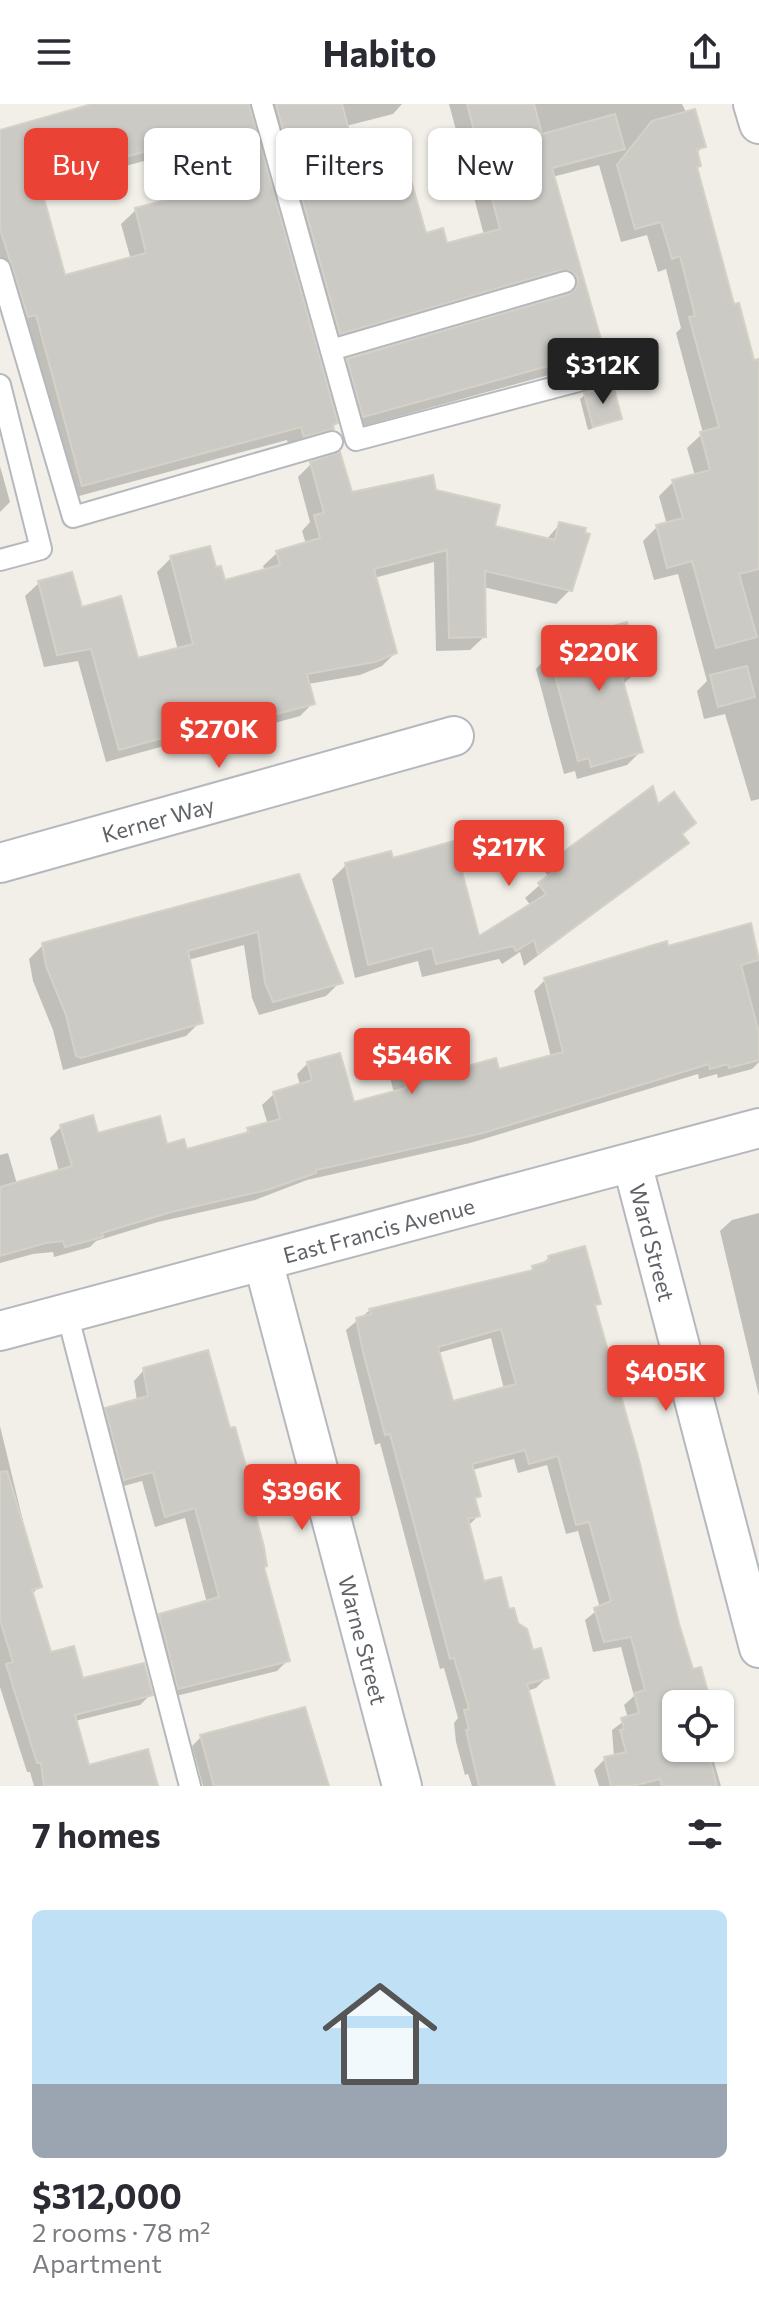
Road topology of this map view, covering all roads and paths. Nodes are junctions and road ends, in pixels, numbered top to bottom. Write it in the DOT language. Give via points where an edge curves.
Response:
graph roads {
  1 [pos="262,104"];
  2 [pos="753,104"];
  3 [pos="759,124"];
  4 [pos="0,269"];
  5 [pos="565,282"];
  6 [pos="331,350"];
  7 [pos="601,375"];
  8 [pos="0,385"];
  9 [pos="332,442"];
  10 [pos="0,560"];
  11 [pos="454,736"];
  12 [pos="0,863"];
  13 [pos="759,1128"];
  14 [pos="632,1163"];
  15 [pos="263,1261"];
  16 [pos="67,1313"];
  17 [pos="0,1331"];
  18 [pos="759,1648"];
  19 [pos="190,1786"];
  20 [pos="402,1786"];
  1 -- 6 [label="lane"];
  2 -- 3 [label="street"];
  4 -- 9 [label="lane" via="73,517"];
  5 -- 6 [label="lane"];
  6 -- 7 [label="lane" via="356,440"];
  8 -- 10 [label="lane" via="41,549"];
  11 -- 12 [label="street, Kerner Way"];
  13 -- 14 [label="street, East Francis Avenue"];
  14 -- 15 [label="street, East Francis Avenue"];
  14 -- 18 [label="street, Ward Street"];
  15 -- 16 [label="street, East Francis Avenue"];
  15 -- 20 [label="street, Warne Street"];
  16 -- 17 [label="street, East Francis Avenue"];
  16 -- 19 [label="lane"];
}
